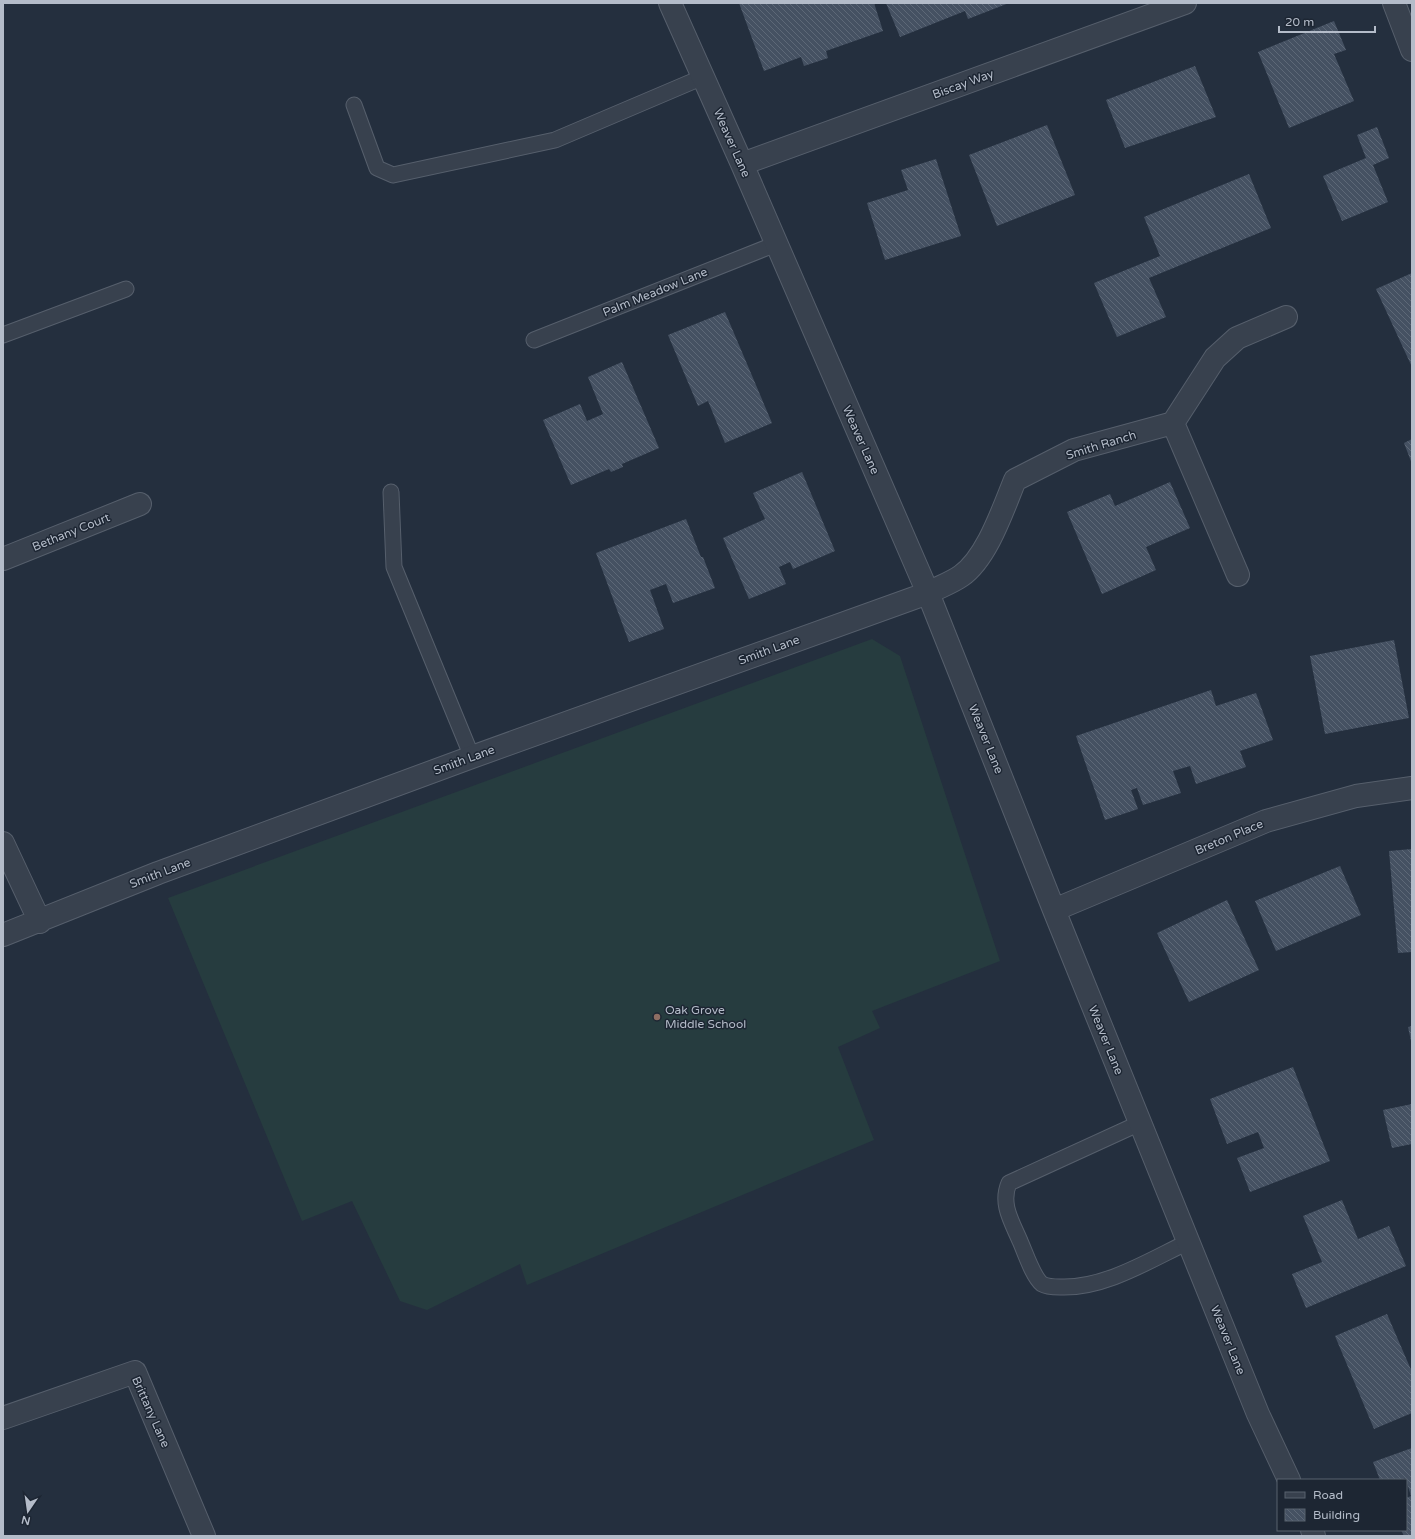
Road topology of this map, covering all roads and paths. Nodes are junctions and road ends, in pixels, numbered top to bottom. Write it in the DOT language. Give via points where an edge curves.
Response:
graph roads {
  1 [pos="670,3"];
  2 [pos="1185,3"];
  3 [pos="1394,3"];
  4 [pos="1412,50"];
  5 [pos="703,77"];
  6 [pos="354,105"];
  7 [pos="742,164"];
  8 [pos="776,244"];
  9 [pos="126,289"];
  10 [pos="1286,317"];
  11 [pos="3,335"];
  12 [pos="534,340"];
  13 [pos="1173,423"];
  14 [pos="391,492"];
  15 [pos="140,504"];
  16 [pos="3,560"];
  17 [pos="1238,574"];
  18 [pos="928,593"];
  19 [pos="472,757"];
  20 [pos="1412,788"];
  21 [pos="3,842"];
  22 [pos="1054,910"];
  23 [pos="40,922"];
  24 [pos="3,935"];
  25 [pos="1140,1123"];
  26 [pos="1188,1242"];
  27 [pos="3,1418"];
  28 [pos="1289,1479"];
  29 [pos="204,1536"];
  1 -- 5 [label="street, Weaver Lane"];
  2 -- 7 [label="street, Biscay Way"];
  3 -- 4 [label="street"];
  5 -- 6 [label="lane" via="555,140 392,175 377,168"];
  5 -- 7 [label="street, Weaver Lane"];
  7 -- 8 [label="street, Weaver Lane"];
  8 -- 12 [label="lane, Palm Meadow Lane"];
  8 -- 18 [label="street, Weaver Lane"];
  9 -- 11 [label="lane"];
  10 -- 13 [label="street" via="1237,338 1215,358"];
  13 -- 17 [label="street"];
  13 -- 18 [label="street, Smith Ranch" via="1074,450 1015,480 982,555 962,576"];
  14 -- 19 [label="lane" via="394,567"];
  15 -- 16 [label="street, Bethany Court"];
  18 -- 19 [label="street, Smith Lane"];
  18 -- 22 [label="street, Weaver Lane"];
  19 -- 23 [label="street, Smith Lane" via="158,873"];
  20 -- 22 [label="street, Breton Place" via="1356,796 1266,821"];
  21 -- 23 [label="street"];
  22 -- 25 [label="street, Weaver Lane"];
  23 -- 24 [label="street, Smith Lane"];
  25 -- 26 [label="street, Weaver Lane"];
  25 -- 26 [label="lane" via="1010,1183 1006,1191 1006,1208 1034,1271 1042,1283 1053,1287 1073,1288 1100,1282"];
  26 -- 28 [label="street, Weaver Lane" via="1258,1414"];
  27 -- 29 [label="street, Brittany Lane" via="135,1372"];
}
